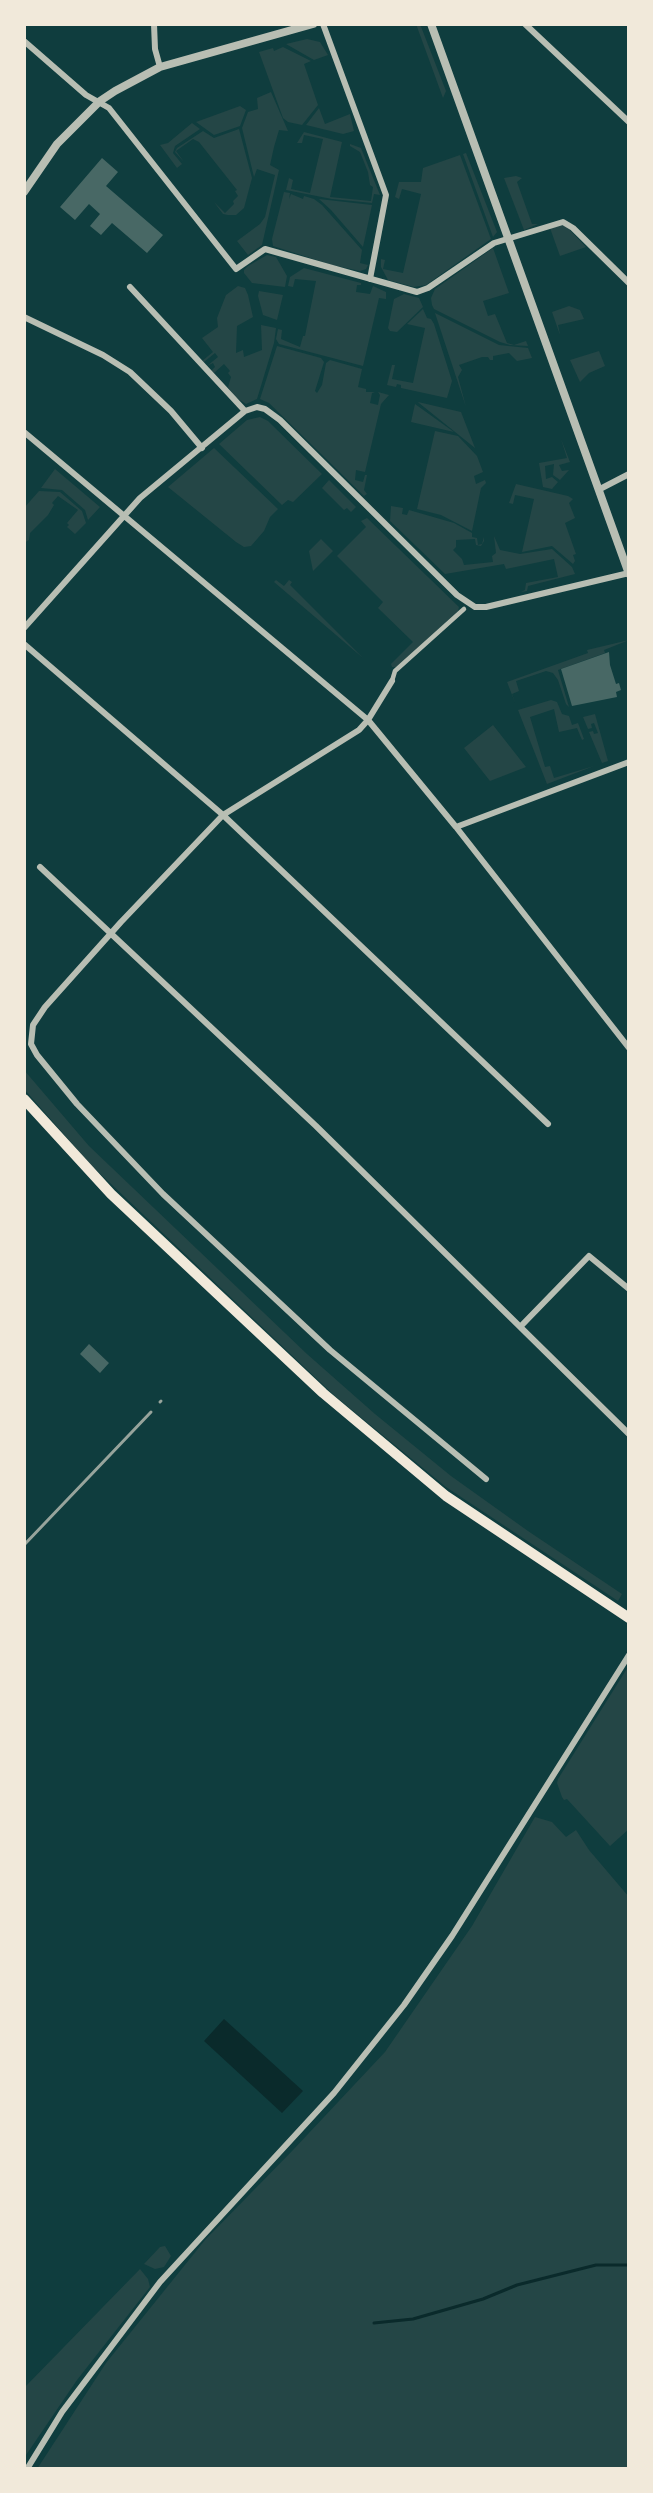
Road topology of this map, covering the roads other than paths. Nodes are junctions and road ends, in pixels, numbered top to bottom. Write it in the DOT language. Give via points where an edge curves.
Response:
graph roads {
  1 [pos="154,24"];
  2 [pos="313,24"];
  3 [pos="323,24"];
  4 [pos="431,24"];
  5 [pos="525,24"];
  6 [pos="24,41"];
  7 [pos="160,68"];
  8 [pos="100,101"];
  9 [pos="629,122"];
  10 [pos="24,192"];
  11 [pos="510,238"];
  12 [pos="370,279"];
  13 [pos="629,283"];
  14 [pos="130,287"];
  15 [pos="24,317"];
  16 [pos="245,411"];
  17 [pos="24,432"];
  18 [pos="202,448"];
  19 [pos="629,474"];
  20 [pos="600,489"];
  21 [pos="123,515"];
  22 [pos="629,573"];
  23 [pos="465,609"];
  24 [pos="24,628"];
  25 [pos="24,644"];
  26 [pos="392,681"];
  27 [pos="368,720"];
  28 [pos="629,762"];
  29 [pos="224,815"];
  30 [pos="456,827"];
  31 [pos="40,867"];
  32 [pos="111,933"];
  33 [pos="629,1048"];
  34 [pos="24,1099"];
  35 [pos="548,1124"];
  36 [pos="629,1289"];
  37 [pos="521,1326"];
  38 [pos="629,1434"];
  39 [pos="486,1479"];
  40 [pos="629,1618"];
  41 [pos="629,1655"];
  42 [pos="27,2469"];
  1 -- 7 [label="street"];
  2 -- 7 [label="street"];
  3 -- 12 [label="street" via="386,199"];
  4 -- 11 [label="street"];
  5 -- 9 [label="street"];
  6 -- 8 [label="street" via="86,95"];
  7 -- 8 [label="street"];
  8 -- 10 [label="street" via="57,144"];
  8 -- 12 [label="street" via="236,269 265,249"];
  11 -- 12 [label="street" via="485,248 423,291"];
  11 -- 13 [label="street" via="566,223"];
  11 -- 20 [label="street"];
  14 -- 16 [label="street"];
  15 -- 18 [label="street" via="130,372"];
  16 -- 18 [label="street"];
  16 -- 22 [label="street" via="259,406 270,412 457,595 475,607"];
  17 -- 21 [label="street"];
  18 -- 21 [label="street" via="156,483"];
  19 -- 20 [label="street"];
  20 -- 22 [label="street"];
  21 -- 24 [label="street"];
  21 -- 27 [label="street"];
  23 -- 26 [label="street" via="395,671"];
  25 -- 29 [label="street"];
  26 -- 27 [label="street"];
  27 -- 29 [label="street" via="359,730"];
  27 -- 30 [label="street"];
  28 -- 30 [label="street"];
  29 -- 32 [label="street"];
  29 -- 35 [label="street"];
  30 -- 33 [label="street"];
  31 -- 32 [label="street"];
  32 -- 37 [label="street"];
  32 -- 39 [label="street" via="36,1018 31,1033 33,1049 84,1112 163,1194 330,1350"];
  34 -- 40 [label="main road" via="111,1194 322,1393 446,1496"];
  36 -- 37 [label="street" via="589,1256"];
  37 -- 38 [label="street"];
  41 -- 42 [label="street" via="452,1936 404,2005 334,2093 160,2282 69,2403"];
}
